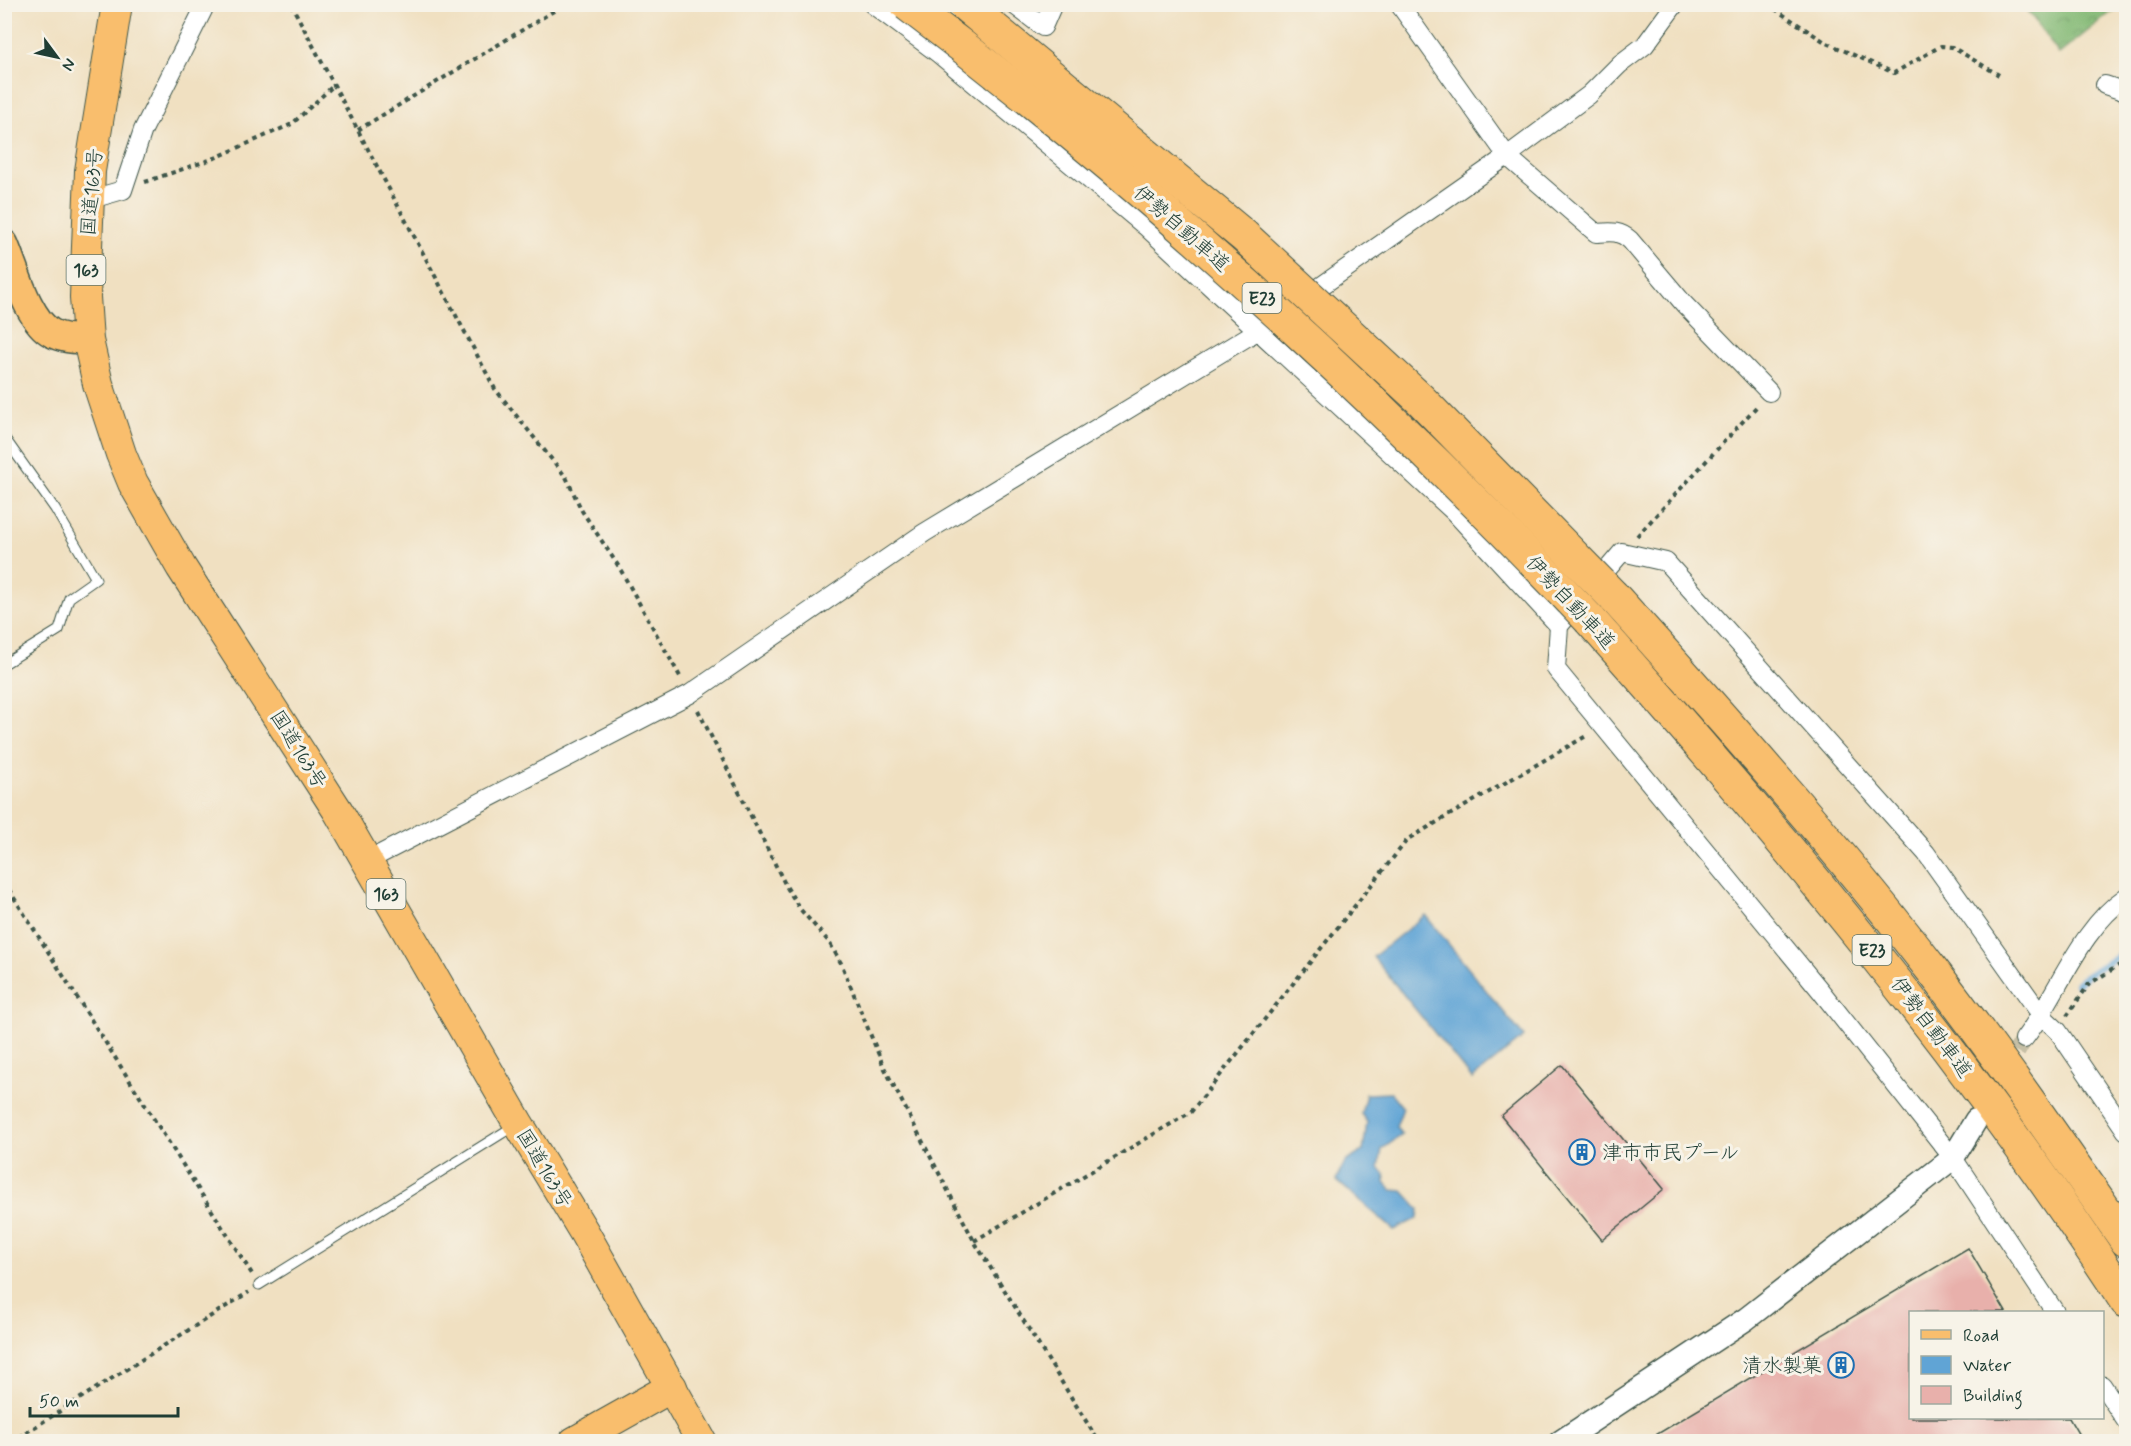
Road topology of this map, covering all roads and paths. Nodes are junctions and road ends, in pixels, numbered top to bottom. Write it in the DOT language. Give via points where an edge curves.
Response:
graph roads {
  1 [pos="117,4"];
  2 [pos="206,4"];
  3 [pos="291,4"];
  4 [pos="566,4"];
  5 [pos="872,4"];
  6 [pos="907,4"];
  7 [pos="964,4"];
  8 [pos="1013,4"];
  9 [pos="1053,4"];
  10 [pos="1399,4"];
  11 [pos="1675,4"];
  12 [pos="1767,4"];
  13 [pos="1999,75"];
  14 [pos="334,85"];
  15 [pos="2104,85"];
  16 [pos="2127,92"];
  17 [pos="357,130"];
  18 [pos="1507,156"];
  19 [pos="123,190"];
  20 [pos="88,200"];
  21 [pos="4,244"];
  22 [pos="1257,331"];
  23 [pos="88,340"];
  24 [pos="1769,392"];
  25 [pos="4,438"];
  26 [pos="1622,552"];
  27 [pos="1574,623"];
  28 [pos="4,664"];
  29 [pos="690,694"];
  30 [pos="1603,726"];
  31 [pos="367,861"];
  32 [pos="4,882"];
  33 [pos="2127,897"];
  34 [pos="2127,961"];
  35 [pos="2042,1016"];
  36 [pos="2058,1031"];
  37 [pos="2024,1039"];
  38 [pos="1976,1120"];
  39 [pos="518,1124"];
  40 [pos="2127,1131"];
  41 [pos="1953,1158"];
  42 [pos="2127,1240"];
  43 [pos="974,1241"];
  44 [pos="259,1285"];
  45 [pos="2127,1301"];
  46 [pos="2054,1311"];
  47 [pos="2104,1386"];
  48 [pos="672,1388"];
  49 [pos="2127,1421"];
  50 [pos="11,1442"];
  51 [pos="574,1442"];
  52 [pos="702,1442"];
  53 [pos="1099,1442"];
  54 [pos="1560,1442"];
  1 -- 20 [label="highway, 国道163号 / 163"];
  2 -- 19 [label="street" via="143,130"];
  3 -- 14 [label="path"];
  4 -- 17 [label="path"];
  5 -- 22 [label="street" via="939,54 1145,226"];
  6 -- 27 [label="highway, 伊勢自動車道 / E23, bridge" via="1092,149 1222,261 1398,423"];
  7 -- 42 [label="highway, 伊勢自動車道 / E23, bridge" via="1244,236 1420,399 1613,596 1726,721 1936,975"];
  8 -- 9 [label="street" via="1043,27"];
  10 -- 18 [label="street"];
  11 -- 18 [label="street" via="1645,45 1588,95"];
  12 -- 13 [label="path" via="1825,42 1894,73 1941,46 1952,47"];
  14 -- 17 [label="path"];
  14 -- 19 [label="path" via="292,124 215,158"];
  15 -- 16 [label="street"];
  17 -- 29 [label="path" via="495,389 566,477"];
  18 -- 22 [label="street"];
  18 -- 24 [label="street" via="1596,233 1614,232 1630,240 1684,304"];
  19 -- 20 [label="street"];
  20 -- 23 [label="highway, 国道163号 / 163"];
  21 -- 23 [label="main road" via="37,319 50,333"];
  22 -- 27 [label="street"];
  22 -- 29 [label="street" via="924,533"];
  23 -- 31 [label="highway, 国道163号 / 163" via="108,419 133,483 181,567 304,754"];
  24 -- 26 [label="path"];
  25 -- 28 [label="lane" via="55,509 96,579 69,598 59,630"];
  26 -- 27 [label="street"];
  26 -- 35 [label="street" via="1666,562 1926,853"];
  27 -- 30 [label="street" via="1556,669"];
  27 -- 45 [label="highway, 伊勢自動車道 / E23" via="1800,859 1910,997 2010,1132"];
  29 -- 31 [label="street"];
  29 -- 43 [label="path" via="786,886 829,942 840,963 883,1065"];
  30 -- 41 [label="street"];
  30 -- 43 [label="path" via="1408,839 1191,1112"];
  31 -- 39 [label="highway, 国道163号 / 163"];
  32 -- 44 [label="path"];
  33 -- 35 [label="street" via="2092,932"];
  34 -- 36 [label="path" via="2089,984"];
  35 -- 36 [label="street"];
  35 -- 37 [label="street"];
  36 -- 40 [label="street"];
  38 -- 41 [label="street"];
  39 -- 44 [label="lane"];
  39 -- 48 [label="highway, 国道163号 / 163"];
  41 -- 46 [label="street"];
  41 -- 54 [label="street" via="1746,1319"];
  43 -- 53 [label="path"];
  44 -- 50 [label="path"];
  47 -- 49 [label="street"];
  48 -- 51 [label="highway"];
  48 -- 52 [label="highway, 国道163号 / 163"];
}
